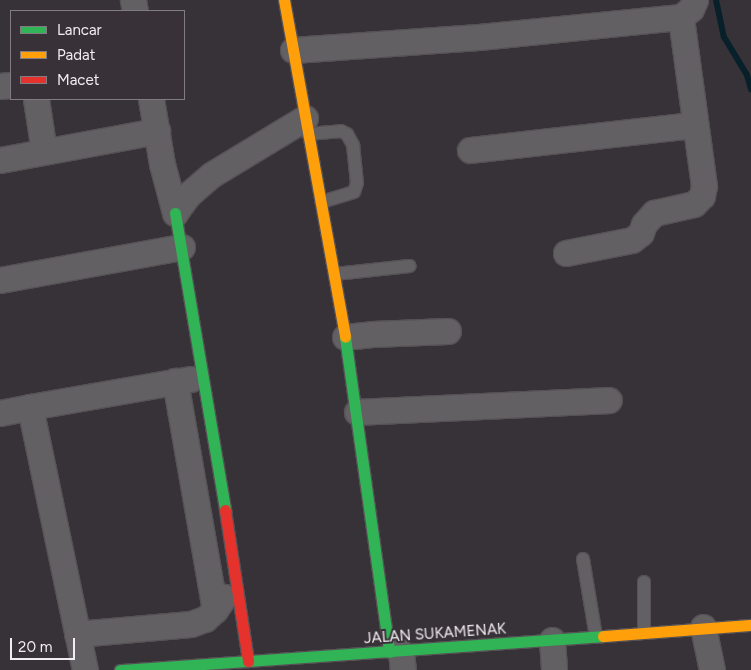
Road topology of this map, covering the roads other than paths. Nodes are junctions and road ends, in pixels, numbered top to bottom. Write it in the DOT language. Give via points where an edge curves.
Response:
graph roads {
  1 [pos="284,0"];
  2 [pos="688,8"];
  3 [pos="293,50"];
  4 [pos="36,100"];
  5 [pos="151,100"];
  6 [pos="694,125"];
  7 [pos="307,126"];
  8 [pos="157,130"];
  9 [pos="470,150"];
  10 [pos="44,151"];
  11 [pos="0,160"];
  12 [pos="321,202"];
  13 [pos="182,204"];
  14 [pos="182,247"];
  15 [pos="566,253"];
  16 [pos="410,266"];
  17 [pos="335,274"];
  18 [pos="0,280"];
  19 [pos="448,331"];
  20 [pos="345,338"];
  21 [pos="201,377"];
  22 [pos="175,382"];
  23 [pos="609,400"];
  24 [pos="30,407"];
  25 [pos="357,412"];
  26 [pos="0,413"];
  27 [pos="224,509"];
  28 [pos="199,516"];
  29 [pos="583,559"];
  30 [pos="234,578"];
  31 [pos="644,582"];
  32 [pos="215,610"];
  33 [pos="751,625"];
  34 [pos="703,627"];
  35 [pos="644,632"];
  36 [pos="77,634"];
  37 [pos="596,637"];
  38 [pos="552,640"];
  39 [pos="398,658"];
  40 [pos="248,661"];
  41 [pos="85,670"];
  42 [pos="120,670"];
  43 [pos="554,670"];
  44 [pos="712,670"];
  1 -- 3 [label="street"];
  2 -- 3 [label="street" via="480,37"];
  2 -- 6 [label="street"];
  3 -- 7 [label="street"];
  4 -- 10 [label="street"];
  5 -- 8 [label="street"];
  6 -- 9 [label="street"];
  6 -- 15 [label="street" via="704,186 702,196 694,204 654,212 641,233 632,240"];
  7 -- 12 [label="street"];
  7 -- 12 [label="lane" via="340,131 347,134 353,145 357,183 354,192"];
  7 -- 13 [label="street" via="211,175"];
  8 -- 10 [label="street"];
  8 -- 13 [label="street" via="162,164"];
  10 -- 11 [label="street"];
  12 -- 17 [label="street"];
  13 -- 14 [label="street"];
  14 -- 18 [label="street"];
  14 -- 21 [label="street"];
  16 -- 17 [label="lane"];
  17 -- 20 [label="street"];
  19 -- 20 [label="street"];
  20 -- 25 [label="street"];
  21 -- 22 [label="street"];
  21 -- 27 [label="street"];
  22 -- 24 [label="street"];
  22 -- 28 [label="street"];
  23 -- 25 [label="street"];
  24 -- 26 [label="street"];
  24 -- 36 [label="street"];
  25 -- 39 [label="street"];
  27 -- 28 [label="street"];
  27 -- 30 [label="street"];
  28 -- 32 [label="street"];
  29 -- 37 [label="lane"];
  30 -- 32 [label="street"];
  30 -- 40 [label="street"];
  31 -- 35 [label="lane"];
  32 -- 36 [label="street" via="191,624"];
  33 -- 34 [label="street, JALAN SUKAMENAK"];
  34 -- 35 [label="street, JALAN SUKAMENAK"];
  34 -- 44 [label="street"];
  35 -- 37 [label="street, JALAN SUKAMENAK"];
  36 -- 41 [label="street"];
  37 -- 38 [label="street, JALAN SUKAMENAK"];
  38 -- 39 [label="street, JALAN SUKAMENAK"];
  38 -- 43 [label="street"];
  39 -- 40 [label="street, JALAN SUKAMENAK"];
  40 -- 42 [label="street, JALAN SUKAMENAK"];
}
